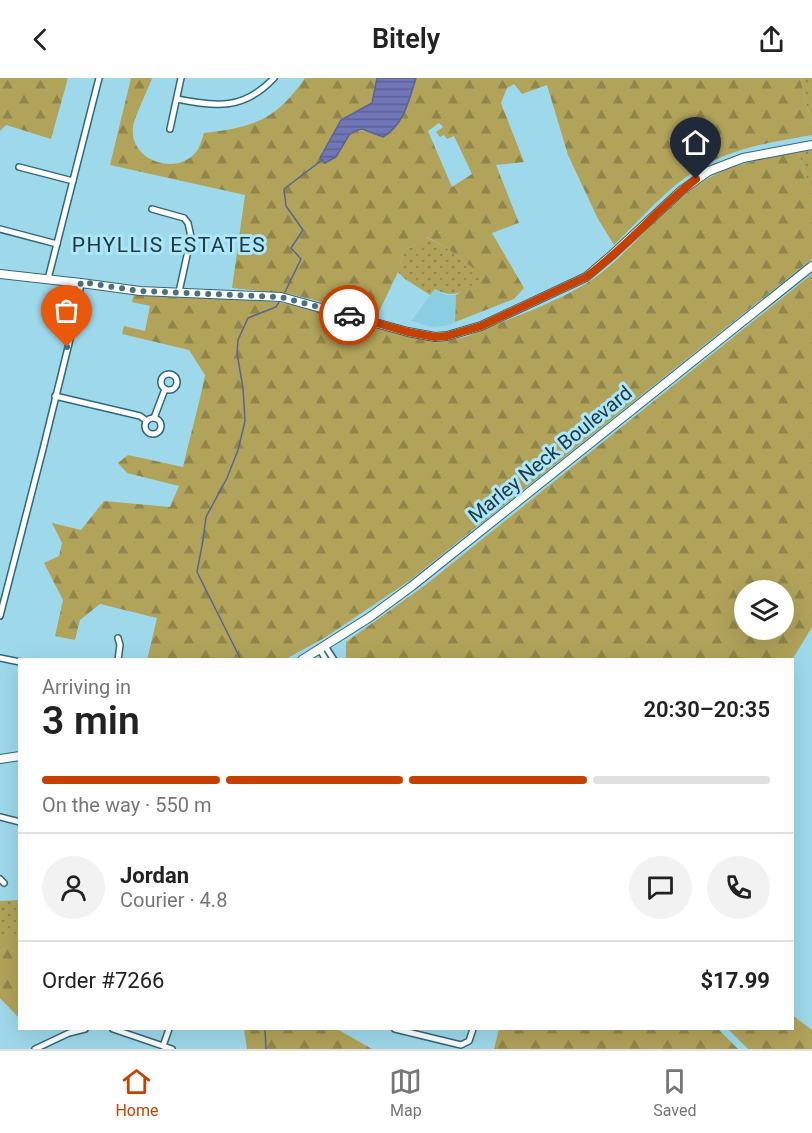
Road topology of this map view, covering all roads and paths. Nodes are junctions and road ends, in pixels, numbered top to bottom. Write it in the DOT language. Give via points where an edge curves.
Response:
graph roads {
  1 [pos="99,78"];
  2 [pos="181,78"];
  3 [pos="274,78"];
  4 [pos="177,99"];
  5 [pos="170,129"];
  6 [pos="812,145"];
  7 [pos="19,167"];
  8 [pos="73,181"];
  9 [pos="152,209"];
  10 [pos="0,229"];
  11 [pos="57,243"];
  12 [pos="812,266"];
  13 [pos="0,274"];
  14 [pos="48,279"];
  15 [pos="81,282"];
  16 [pos="179,292"];
  17 [pos="165,389"];
  18 [pos="55,396"];
  19 [pos="154,418"];
  20 [pos="147,421"];
  21 [pos="0,616"];
  22 [pos="117,638"];
  23 [pos="322,648"];
  24 [pos="0,658"];
  25 [pos="118,658"];
  26 [pos="305,658"];
  27 [pos="325,658"];
  28 [pos="332,658"];
  29 [pos="18,662"];
  30 [pos="18,756"];
  31 [pos="0,759"];
  32 [pos="0,817"];
  33 [pos="18,822"];
  34 [pos="81,1030"];
  35 [pos="116,1030"];
  36 [pos="169,1030"];
  37 [pos="399,1030"];
  38 [pos="473,1030"];
  39 [pos="163,1046"];
  40 [pos="35,1049"];
  41 [pos="172,1049"];
  1 -- 8 [label="street"];
  2 -- 4 [label="street"];
  3 -- 4 [label="street" via="253,96 229,104"];
  4 -- 5 [label="street"];
  6 -- 16 [label="street" via="743,158 709,171 682,190 586,277 459,334 435,337 408,332 281,297"];
  7 -- 8 [label="street"];
  8 -- 11 [label="street"];
  9 -- 16 [label="street" via="184,218 191,230"];
  10 -- 11 [label="street"];
  11 -- 14 [label="street"];
  12 -- 23 [label="street, Marley Neck Boulevard" via="412,586"];
  13 -- 14 [label="street"];
  14 -- 15 [label="street"];
  15 -- 16 [label="street"];
  15 -- 18 [label="street"];
  17 -- 19 [label="street"];
  18 -- 20 [label="street"];
  18 -- 21 [label="street"];
  19 -- 20 [label="street"];
  19 -- 20 [label="street" via="161,426 154,434 147,432"];
  22 -- 25 [label="street"];
  23 -- 26 [label="street, Marley Neck Boulevard"];
  23 -- 27 [label="street"];
  23 -- 28 [label="street"];
  24 -- 29 [label="street"];
  30 -- 31 [label="street"];
  32 -- 33 [label="street"];
  34 -- 40 [label="street"];
  35 -- 39 [label="street"];
  36 -- 39 [label="street"];
  37 -- 38 [label="street" via="461,1045 469,1041"];
  39 -- 41 [label="street"];
}
